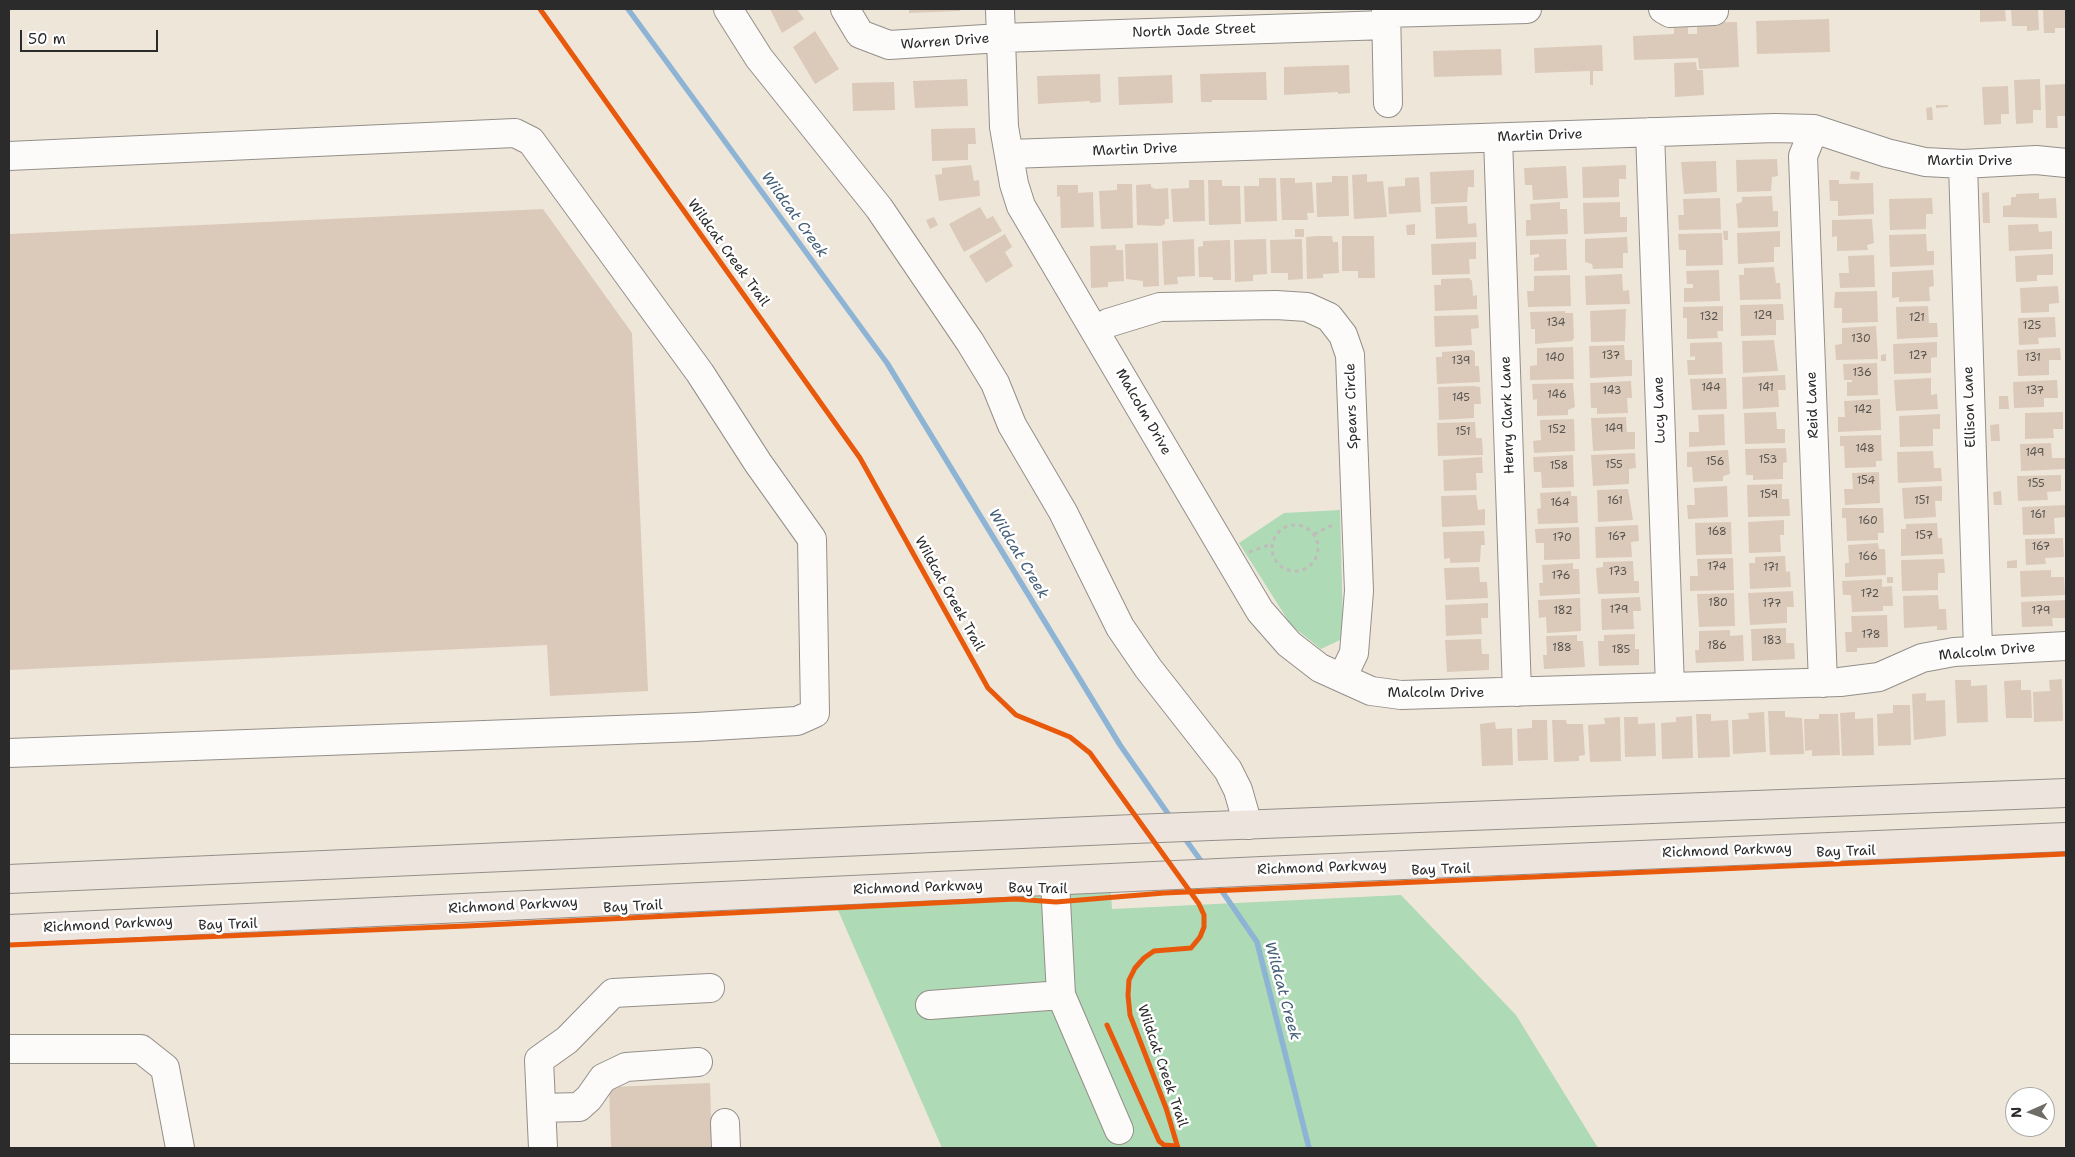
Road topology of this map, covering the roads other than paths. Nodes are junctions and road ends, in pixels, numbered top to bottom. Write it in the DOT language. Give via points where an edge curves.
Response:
graph roads {
  1 [pos="728,9"];
  2 [pos="845,9"];
  3 [pos="1000,9"];
  4 [pos="1527,9"];
  5 [pos="1663,9"];
  6 [pos="1714,9"];
  7 [pos="1386,15"];
  8 [pos="1001,38"];
  9 [pos="1388,103"];
  10 [pos="1814,128"];
  11 [pos="1650,132"];
  12 [pos="1498,138"];
  13 [pos="1009,154"];
  14 [pos="9,156"];
  15 [pos="2066,163"];
  16 [pos="1963,164"];
  17 [pos="1095,330"];
  18 [pos="2066,646"];
  19 [pos="1978,650"];
  20 [pos="1342,678"];
  21 [pos="1823,683"];
  22 [pos="1670,687"];
  23 [pos="1517,692"];
  24 [pos="9,753"];
  25 [pos="2066,793"];
  26 [pos="1244,825"];
  27 [pos="2066,837"];
  28 [pos="9,879"];
  29 [pos="1056,882"];
  30 [pos="9,929"];
  31 [pos="710,988"];
  32 [pos="1061,995"];
  33 [pos="930,1005"];
  34 [pos="9,1049"];
  35 [pos="698,1062"];
  36 [pos="542,1108"];
  37 [pos="1119,1130"];
  38 [pos="180,1148"];
  39 [pos="543,1148"];
  1 -- 26 [label="street" via="759,58 879,208 970,342 995,383 1012,425 1067,520 1120,628 1228,770 1238,790"];
  2 -- 8 [label="street, Warren Drive" via="860,34 889,45"];
  3 -- 8 [label="street, Malcolm Drive"];
  4 -- 7 [label="street, North Jade Street"];
  5 -- 6 [label="street" via="1670,13"];
  7 -- 8 [label="street, North Jade Street"];
  7 -- 9 [label="street"];
  8 -- 13 [label="street, Malcolm Drive" via="1004,127"];
  10 -- 11 [label="street, Martin Drive"];
  10 -- 16 [label="street, Martin Drive" via="1887,153 1925,162"];
  10 -- 21 [label="street, Reid Lane" via="1804,156"];
  11 -- 12 [label="street, Martin Drive"];
  11 -- 22 [label="street, Lucy Lane"];
  12 -- 13 [label="street, Martin Drive"];
  12 -- 23 [label="street, Henry Clark Lane"];
  13 -- 17 [label="street, Malcolm Drive" via="1021,206"];
  14 -- 24 [label="street" via="515,132 531,141 700,373 812,539 815,713 797,721 696,727"];
  15 -- 16 [label="street, Martin Drive" via="2036,160"];
  16 -- 19 [label="street, Ellison Lane"];
  17 -- 20 [label="street, Malcolm Drive" via="1260,611 1290,644 1320,668"];
  17 -- 20 [label="street, Spears Circle" via="1160,307 1276,305 1307,307 1329,318 1344,335 1350,355 1359,591 1354,653"];
  18 -- 19 [label="street, Malcolm Drive"];
  19 -- 21 [label="street, Malcolm Drive" via="1922,658 1879,677"];
  20 -- 23 [label="street, Malcolm Drive" via="1371,691 1401,695"];
  21 -- 22 [label="street, Malcolm Drive"];
  22 -- 23 [label="street, Malcolm Drive"];
  25 -- 26 [label="highway"];
  26 -- 28 [label="highway"];
  27 -- 29 [label="highway, Richmond Parkway"];
  29 -- 30 [label="highway, Richmond Parkway"];
  29 -- 32 [label="street"];
  31 -- 36 [label="street" via="614,993 566,1040 539,1060"];
  32 -- 33 [label="street"];
  32 -- 37 [label="street"];
  34 -- 38 [label="street" via="141,1049 165,1068"];
  35 -- 36 [label="street" via="626,1067 603,1078 579,1107"];
  36 -- 39 [label="street"];
}
